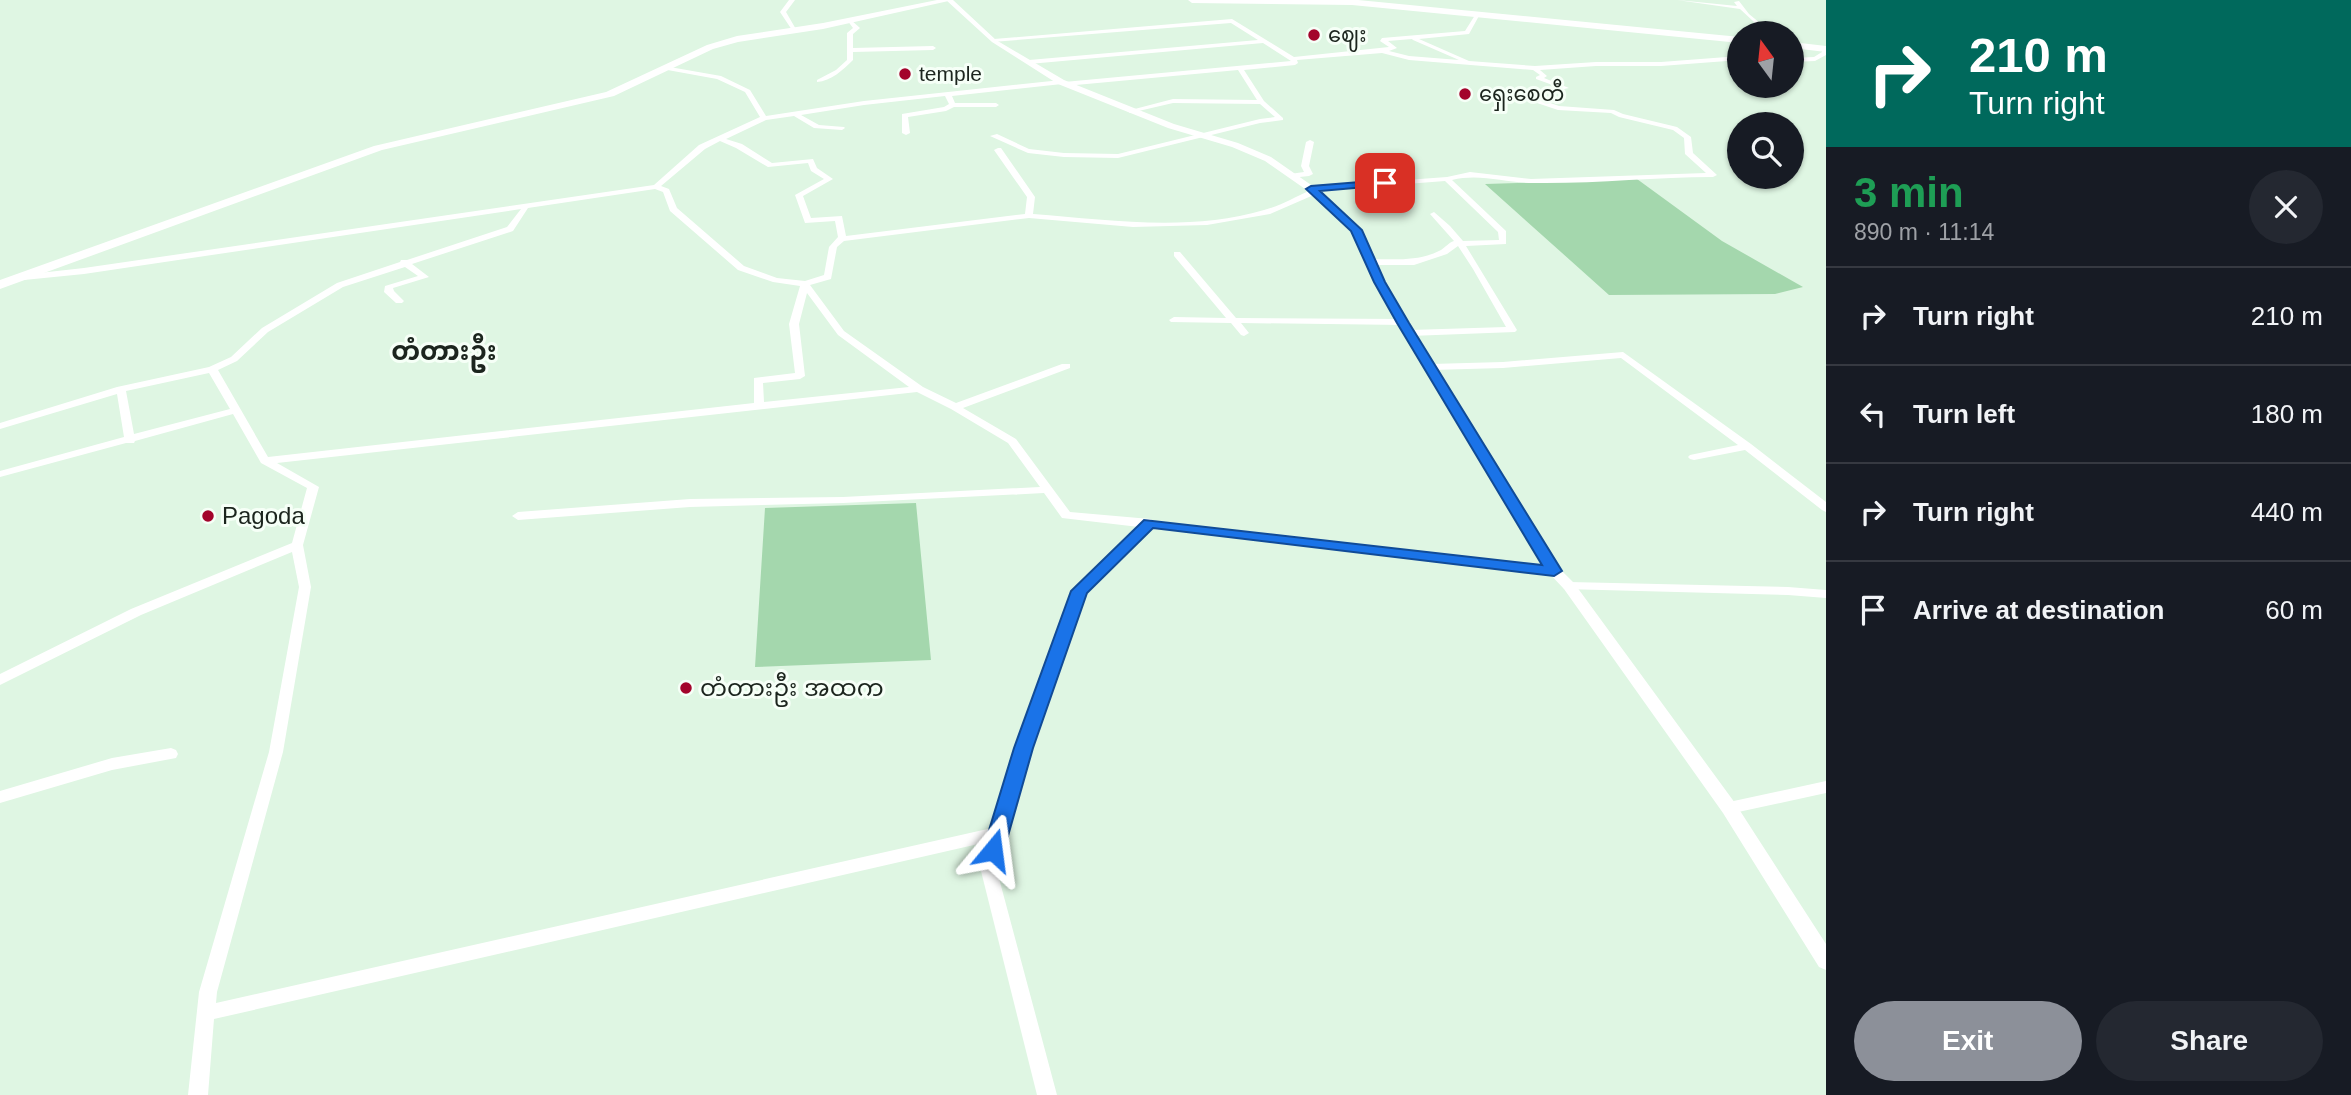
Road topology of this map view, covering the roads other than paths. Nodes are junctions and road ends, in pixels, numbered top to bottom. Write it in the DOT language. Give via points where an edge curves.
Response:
graph roads {
  1 [pos="792,0"];
  2 [pos="949,0"];
  3 [pos="1192,0"];
  4 [pos="1320,0"];
  5 [pos="1680,0"];
  6 [pos="1737,0"];
  7 [pos="1742,8"];
  8 [pos="1477,14"];
  9 [pos="849,21"];
  10 [pos="1756,21"];
  11 [pos="794,31"];
  12 [pos="1412,38"];
  13 [pos="1727,39"];
  14 [pos="994,41"];
  15 [pos="1266,41"];
  16 [pos="1804,46"];
  17 [pos="933,48"];
  18 [pos="1825,49"];
  19 [pos="852,50"];
  20 [pos="1382,51"];
  21 [pos="1293,58"];
  22 [pos="1727,59"];
  23 [pos="1804,59"];
  24 [pos="1029,62"];
  25 [pos="1468,64"];
  26 [pos="664,68"];
  27 [pos="1240,68"];
  28 [pos="1535,68"];
  29 [pos="819,81"];
  30 [pos="1063,83"];
  31 [pos="948,95"];
  32 [pos="1262,102"];
  33 [pos="953,105"];
  34 [pos="996,105"];
  35 [pos="1130,111"];
  36 [pos="795,113"];
  37 [pos="764,118"];
  38 [pos="842,128"];
  39 [pos="906,133"];
  40 [pos="994,136"];
  41 [pos="1205,136"];
  42 [pos="718,138"];
  43 [pos="1310,142"];
  44 [pos="998,150"];
  45 [pos="1293,176"];
  46 [pos="1447,179"];
  47 [pos="656,187"];
  48 [pos="1312,191"];
  49 [pos="525,208"];
  50 [pos="1434,214"];
  51 [pos="1029,216"];
  52 [pos="842,239"];
  53 [pos="1463,244"];
  54 [pos="1177,254"];
  55 [pos="404,262"];
  56 [pos="1370,262"];
  57 [pos="24,277"];
  58 [pos="805,284"];
  59 [pos="0,285"];
  60 [pos="399,301"];
  61 [pos="1174,320"];
  62 [pos="1236,322"];
  63 [pos="1406,328"];
  64 [pos="1244,333"];
  65 [pos="1066,366"];
  66 [pos="1431,367"];
  67 [pos="212,369"];
  68 [pos="121,389"];
  69 [pos="919,389"];
  70 [pos="759,406"];
  71 [pos="955,407"];
  72 [pos="236,410"];
  73 [pos="0,426"];
  74 [pos="130,441"];
  75 [pos="1747,446"];
  76 [pos="1694,457"];
  77 [pos="265,461"];
  78 [pos="0,474"];
  79 [pos="1045,490"];
  80 [pos="1826,508"];
  81 [pos="518,516"];
  82 [pos="1150,523"];
  83 [pos="297,545"];
  84 [pos="1554,571"];
  85 [pos="1569,586"];
  86 [pos="1826,594"];
  87 [pos="0,680"];
  88 [pos="171,754"];
  89 [pos="1826,787"];
  90 [pos="0,797"];
  91 [pos="1729,808"];
  92 [pos="998,833"];
  93 [pos="1826,961"];
  94 [pos="206,1013"];
  95 [pos="198,1095"];
  96 [pos="1047,1095"];
  1 -- 11 [label="street" via="783,12"];
  2 -- 9 [label="highway"];
  2 -- 14 [label="street"];
  3 -- 4 [label="highway"];
  4 -- 8 [label="highway"];
  5 -- 7 [label="street"];
  6 -- 7 [label="street"];
  7 -- 10 [label="street"];
  8 -- 12 [label="street" via="1467,33"];
  8 -- 13 [label="highway"];
  9 -- 11 [label="highway"];
  9 -- 19 [label="street" via="857,28 850,33"];
  11 -- 26 [label="highway" via="710,47"];
  12 -- 20 [label="street" via="1382,40 1394,48"];
  12 -- 25 [label="street" via="1462,57"];
  14 -- 15 [label="street" via="1232,21"];
  14 -- 24 [label="street"];
  15 -- 21 [label="street"];
  15 -- 24 [label="street"];
  16 -- 18 [label="highway"];
  17 -- 19 [label="street"];
  18 -- 23 [label="street" via="1815,58"];
  19 -- 29 [label="street" via="850,60"];
  20 -- 21 [label="street"];
  20 -- 25 [label="street"];
  21 -- 27 [label="street" via="1295,63"];
  22 -- 28 [label="street"];
  24 -- 30 [label="street"];
  25 -- 28 [label="street"];
  26 -- 37 [label="street" via="719,77 748,91"];
  26 -- 57 [label="highway" via="610,94 378,148"];
  27 -- 30 [label="street"];
  27 -- 32 [label="street"];
  28 -- 46 [label="street" via="1544,76 1538,78 1566,88 1523,94 1535,103 1612,111 1675,128 1687,137 1689,154 1713,174 1531,181 1487,173"];
  30 -- 31 [label="street"];
  30 -- 35 [label="street"];
  31 -- 33 [label="street"];
  31 -- 36 [label="street"];
  32 -- 35 [label="street" via="1173,101"];
  32 -- 41 [label="street" via="1281,119"];
  33 -- 34 [label="street"];
  33 -- 39 [label="street" via="904,115"];
  35 -- 41 [label="street"];
  36 -- 37 [label="street"];
  36 -- 38 [label="street" via="808,125"];
  37 -- 42 [label="street"];
  40 -- 41 [label="street" via="1028,151 1105,156"];
  41 -- 45 [label="street" via="1268,159"];
  42 -- 47 [label="street"];
  42 -- 52 [label="street" via="771,165 810,161 829,179 799,195 808,221 839,218"];
  43 -- 45 [label="street" via="1305,166 1309,174"];
  44 -- 51 [label="street" via="1031,197"];
  45 -- 48 [label="street"];
  46 -- 48 [label="street"];
  46 -- 53 [label="street" via="1502,231 1503,242"];
  47 -- 49 [label="street"];
  47 -- 58 [label="street" via="666,191 673,209 741,268"];
  48 -- 51 [label="street" via="1267,212 1207,223 1133,225"];
  48 -- 56 [label="street" via="1356,230"];
  49 -- 55 [label="street" via="510,229"];
  49 -- 57 [label="street"];
  50 -- 53 [label="street"];
  51 -- 52 [label="street"];
  52 -- 58 [label="street" via="833,247 828,277"];
  53 -- 56 [label="street" via="1414,262"];
  53 -- 63 [label="street" via="1512,330"];
  54 -- 62 [label="street"];
  55 -- 60 [label="street" via="425,277 389,286 388,292"];
  55 -- 67 [label="street" via="340,285 265,330 234,359"];
  56 -- 63 [label="street"];
  57 -- 59 [label="highway"];
  58 -- 69 [label="street" via="841,333"];
  58 -- 70 [label="street" via="794,324 800,376 758,380"];
  61 -- 62 [label="street"];
  62 -- 63 [label="street" via="1255,319"];
  62 -- 64 [label="street"];
  63 -- 66 [label="street"];
  65 -- 71 [label="street"];
  66 -- 75 [label="street" via="1623,355"];
  66 -- 84 [label="street"];
  67 -- 68 [label="street"];
  67 -- 72 [label="street"];
  68 -- 73 [label="street"];
  68 -- 74 [label="street"];
  69 -- 70 [label="street"];
  69 -- 71 [label="street"];
  70 -- 77 [label="street"];
  71 -- 79 [label="street" via="1012,441"];
  72 -- 74 [label="street"];
  72 -- 77 [label="street"];
  74 -- 78 [label="street"];
  75 -- 76 [label="street"];
  75 -- 80 [label="street"];
  77 -- 83 [label="street" via="313,487"];
  79 -- 81 [label="street" via="690,503"];
  79 -- 82 [label="street" via="1066,515"];
  82 -- 84 [label="street"];
  82 -- 92 [label="street" via="1079,591"];
  83 -- 87 [label="street" via="136,612"];
  83 -- 94 [label="street" via="305,587 276,752 208,992"];
  84 -- 85 [label="street"];
  85 -- 86 [label="street"];
  85 -- 91 [label="street"];
  88 -- 90 [label="street" via="112,764"];
  89 -- 91 [label="street"];
  91 -- 93 [label="street"];
  92 -- 94 [label="street"];
  92 -- 96 [label="street" via="988,867"];
  94 -- 95 [label="street"];
}
